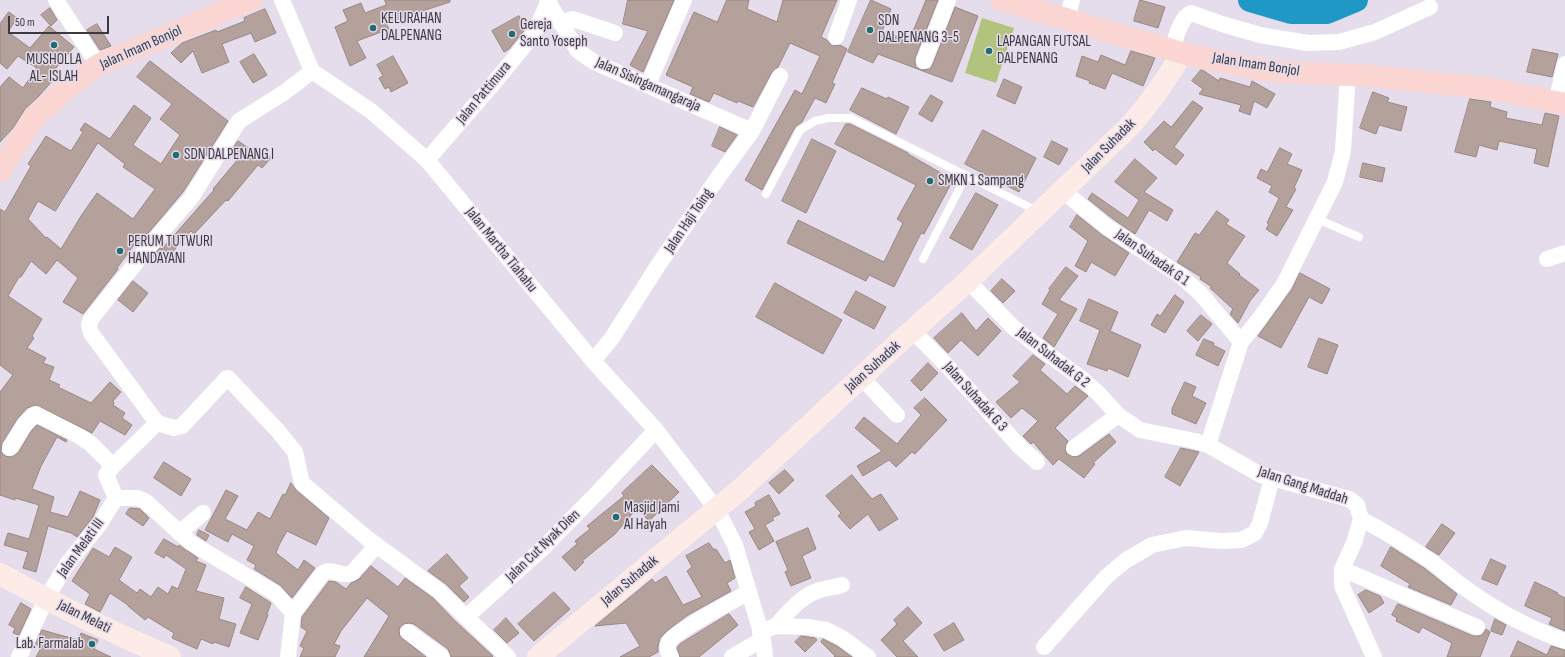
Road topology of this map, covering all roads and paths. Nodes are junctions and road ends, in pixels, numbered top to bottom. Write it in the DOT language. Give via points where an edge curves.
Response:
graph roads {
  1 [pos="56,0"];
  2 [pos="251,0"];
  3 [pos="282,0"];
  4 [pos="684,0"];
  5 [pos="849,0"];
  6 [pos="948,0"];
  7 [pos="1001,0"];
  8 [pos="548,1"];
  9 [pos="1430,7"];
  10 [pos="1069,9"];
  11 [pos="560,23"];
  12 [pos="615,33"];
  13 [pos="836,37"];
  14 [pos="1177,51"];
  15 [pos="924,61"];
  16 [pos="1565,64"];
  17 [pos="98,66"];
  18 [pos="312,71"];
  19 [pos="1348,74"];
  20 [pos="780,76"];
  21 [pos="648,85"];
  22 [pos="1560,103"];
  23 [pos="752,131"];
  24 [pos="427,160"];
  25 [pos="0,171"];
  26 [pos="966,176"];
  27 [pos="1063,191"];
  28 [pos="766,194"];
  29 [pos="1040,212"];
  30 [pos="1315,218"];
  31 [pos="1358,236"];
  32 [pos="1565,253"];
  33 [pos="923,259"];
  34 [pos="1547,259"];
  35 [pos="968,281"];
  36 [pos="913,331"];
  37 [pos="1241,342"];
  38 [pos="593,361"];
  39 [pos="861,377"];
  40 [pos="897,415"];
  41 [pos="1118,415"];
  42 [pos="157,423"];
  43 [pos="656,430"];
  44 [pos="1140,430"];
  45 [pos="1208,445"];
  46 [pos="10,448"];
  47 [pos="1074,448"];
  48 [pos="1037,462"];
  49 [pos="113,466"];
  50 [pos="1272,479"];
  51 [pos="116,498"];
  52 [pos="717,510"];
  53 [pos="203,512"];
  54 [pos="1361,519"];
  55 [pos="179,533"];
  56 [pos="377,545"];
  57 [pos="1342,568"];
  58 [pos="0,574"];
  59 [pos="842,585"];
  60 [pos="749,592"];
  61 [pos="46,599"];
  62 [pos="293,614"];
  63 [pos="466,617"];
  64 [pos="776,626"];
  65 [pos="1477,627"];
  66 [pos="408,632"];
  67 [pos="761,636"];
  68 [pos="1565,641"];
  69 [pos="1044,647"];
  70 [pos="20,657"];
  71 [pos="170,657"];
  72 [pos="288,657"];
  73 [pos="442,657"];
  74 [pos="508,657"];
  75 [pos="538,657"];
  76 [pos="671,657"];
  77 [pos="732,657"];
  78 [pos="765,657"];
  79 [pos="868,657"];
  80 [pos="1374,657"];
  1 -- 17 [label="street"];
  2 -- 17 [label="main road, Jalan Imam Bonjol"];
  3 -- 18 [label="street"];
  4 -- 21 [label="street"];
  5 -- 13 [label="street"];
  6 -- 15 [label="street"];
  7 -- 10 [label="main road, Jalan Imam Bonjol"];
  8 -- 11 [label="street, Jalan Sisingamangaraja"];
  8 -- 24 [label="street, Jalan Pattimura" via="529,40"];
  9 -- 14 [label="street" via="1375,32 1339,42 1308,43 1260,35 1191,13 1180,28"];
  10 -- 14 [label="main road, Jalan Imam Bonjol"];
  11 -- 12 [label="street" via="573,19"];
  11 -- 21 [label="street, Jalan Sisingamangaraja" via="578,51 594,62"];
  14 -- 19 [label="main road, Jalan Imam Bonjol" via="1252,68 1282,72"];
  14 -- 27 [label="street, Jalan Suhadak" via="1170,75 1148,105"];
  16 -- 22 [label="street"];
  17 -- 25 [label="main road, Jalan Imam Bonjol" via="67,88 34,118"];
  18 -- 24 [label="street, Jalan Martha Tiahahu" via="371,111"];
  18 -- 42 [label="street" via="285,92 239,121 191,198 91,319 91,333"];
  19 -- 22 [label="main road, Jalan Imam Bonjol" via="1493,89"];
  19 -- 30 [label="street" via="1343,151 1335,182"];
  20 -- 23 [label="street, Jalan Haji Toing"];
  21 -- 23 [label="street, Jalan Sisingamangaraja"];
  23 -- 38 [label="street, Jalan Haji Toing" via="686,225 612,338"];
  24 -- 38 [label="street, Jalan Martha Tiahahu"];
  26 -- 28 [label="lane" via="851,118 840,117 815,121 800,130"];
  26 -- 29 [label="lane"];
  26 -- 33 [label="lane"];
  27 -- 29 [label="street, Jalan Suhadak"];
  27 -- 37 [label="street, Jalan Suhadak G 1" via="1107,227 1181,276 1201,294"];
  29 -- 35 [label="street, Jalan Suhadak"];
  30 -- 31 [label="lane"];
  30 -- 37 [label="street" via="1284,284"];
  32 -- 34 [label="street"];
  35 -- 36 [label="street, Jalan Suhadak"];
  35 -- 41 [label="street, Jalan Suhadak G 2" via="1013,327 1081,378"];
  36 -- 39 [label="street, Jalan Suhadak"];
  36 -- 48 [label="street, Jalan Suhadak G 3" via="1019,446"];
  37 -- 45 [label="street"];
  38 -- 43 [label="street, Jalan Martha Tiahahu"];
  39 -- 40 [label="street"];
  39 -- 52 [label="street, Jalan Suhadak"];
  41 -- 44 [label="street, Jalan Suhadak G 2"];
  41 -- 47 [label="street"];
  42 -- 49 [label="street"];
  42 -- 56 [label="street" via="174,428 182,426 228,378 295,452 302,483"];
  43 -- 52 [label="street, Jalan Martha Tiahahu"];
  43 -- 63 [label="street, Jalan Cut Nyak Dien" via="547,544"];
  44 -- 45 [label="street, Jalan Gang Maddah"];
  45 -- 50 [label="street, Jalan Gang Maddah"];
  46 -- 49 [label="street" via="25,424 36,414 91,444"];
  49 -- 51 [label="street" via="106,475"];
  50 -- 54 [label="street, Jalan Gang Maddah" via="1348,499 1357,505"];
  50 -- 69 [label="street" via="1255,533 1241,540 1186,538 1152,545 1124,561 1106,577"];
  51 -- 55 [label="street" via="138,498 145,501"];
  51 -- 61 [label="street, Jalan Melati III" via="99,525 67,564"];
  52 -- 60 [label="street, Jalan Martha Tiahahu" via="735,545"];
  52 -- 75 [label="street, Jalan Suhadak"];
  53 -- 55 [label="street"];
  54 -- 57 [label="street, Jalan Gang Maddah" via="1354,543"];
  54 -- 68 [label="street" via="1424,557 1494,607 1543,633"];
  55 -- 62 [label="street" via="191,543 267,587"];
  56 -- 62 [label="street" via="349,575 324,572"];
  56 -- 63 [label="street" via="439,591"];
  57 -- 65 [label="street"];
  57 -- 80 [label="street, Jalan Gang Maddah" via="1342,586"];
  58 -- 61 [label="street, Jalan Melati"];
  59 -- 64 [label="street" via="819,590 808,596"];
  60 -- 67 [label="street, Jalan Martha Tiahahu"];
  60 -- 76 [label="street" via="694,623 670,640 667,648"];
  61 -- 70 [label="street, Jalan Melati III"];
  61 -- 71 [label="street, Jalan Melati"];
  62 -- 72 [label="street"];
  63 -- 74 [label="street"];
  64 -- 67 [label="street"];
  64 -- 79 [label="street" via="826,630"];
  66 -- 73 [label="street"];
  67 -- 77 [label="street"];
  67 -- 78 [label="street, Jalan Martha Tiahahu"];
}
